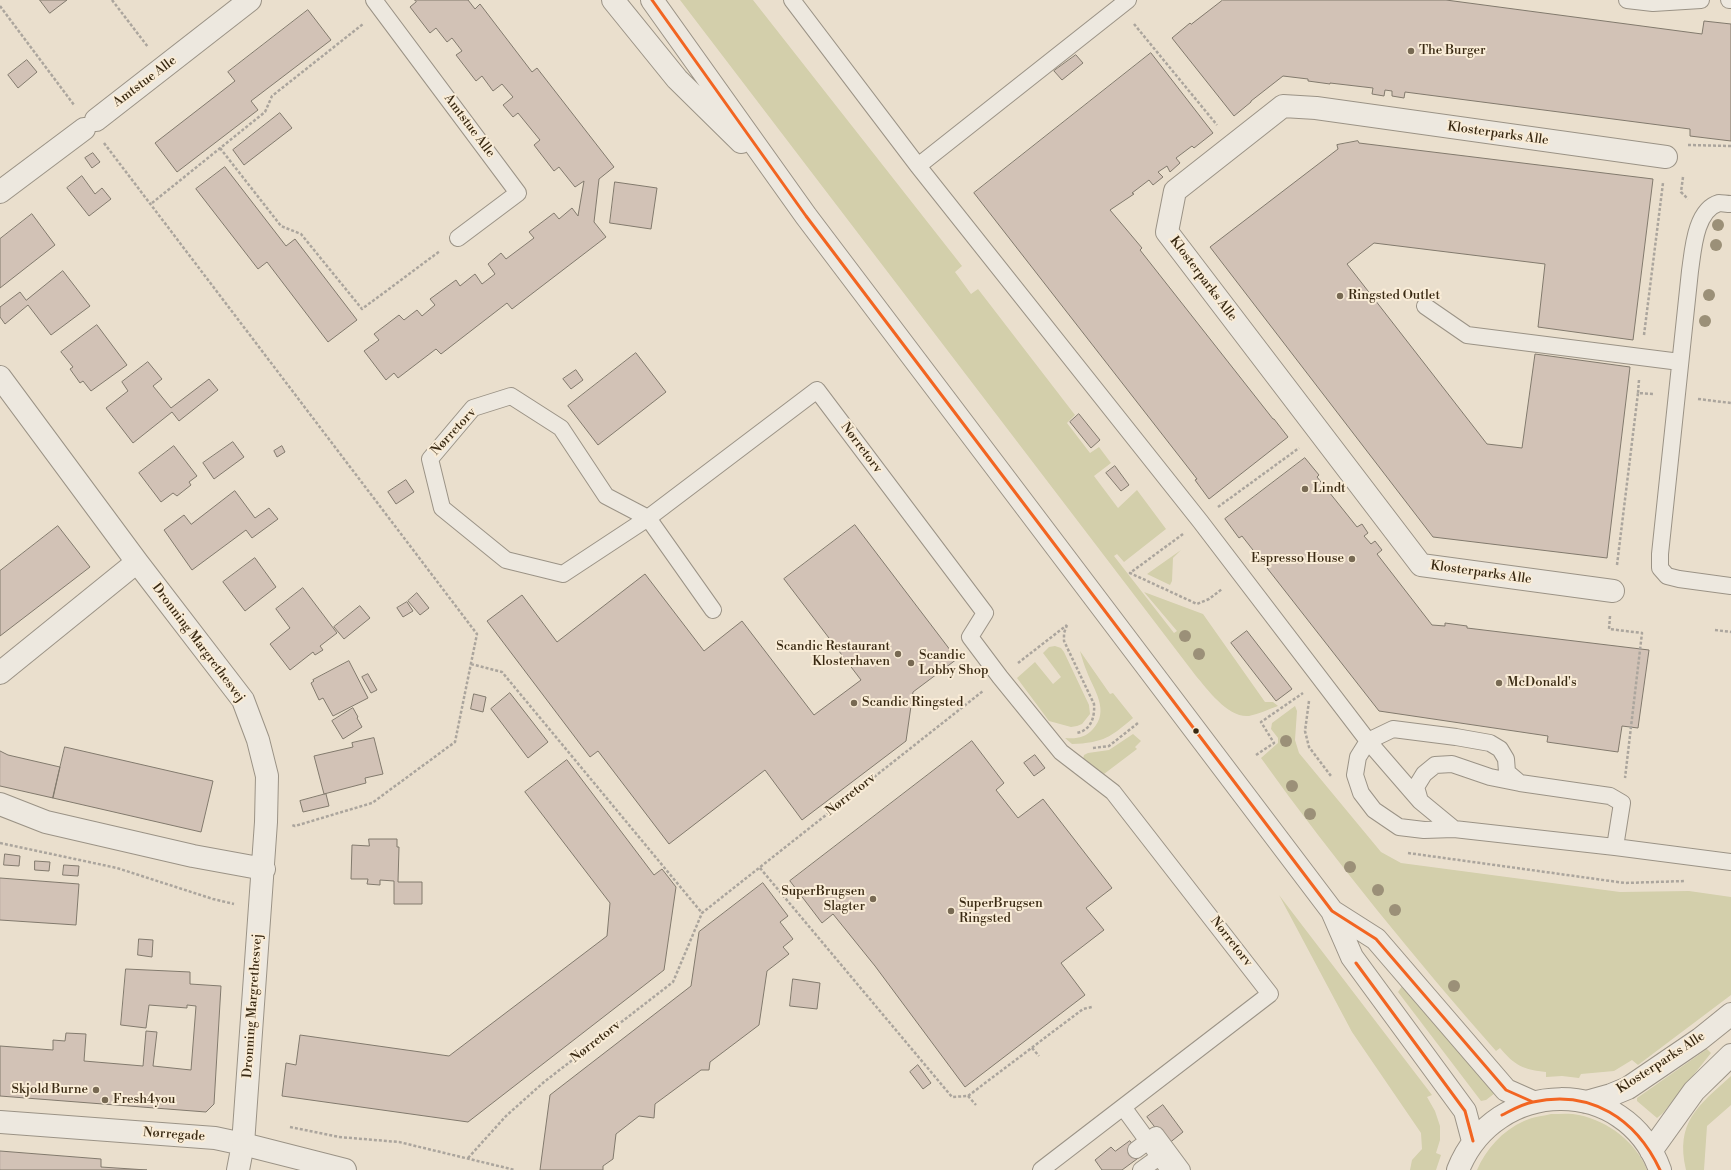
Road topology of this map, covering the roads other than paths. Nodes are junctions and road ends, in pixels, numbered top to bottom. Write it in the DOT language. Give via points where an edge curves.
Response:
graph roads {
  1 [pos="250,0"];
  2 [pos="613,0"];
  3 [pos="652,0"];
  4 [pos="792,0"];
  5 [pos="1627,0"];
  6 [pos="1701,0"];
  7 [pos="1124,4"];
  8 [pos="378,5"];
  9 [pos="1666,158"];
  10 [pos="918,166"];
  11 [pos="0,192"];
  12 [pos="1731,204"];
  13 [pos="806,216"];
  14 [pos="458,238"];
  15 [pos="1425,306"];
  16 [pos="1680,362"];
  17 [pos="4,392"];
  18 [pos="648,518"];
  19 [pos="138,562"];
  20 [pos="1731,586"];
  21 [pos="1613,591"];
  22 [pos="714,610"];
  23 [pos="0,673"];
  24 [pos="1368,741"];
  25 [pos="1520,783"];
  26 [pos="1420,801"];
  27 [pos="0,804"];
  28 [pos="1454,829"];
  29 [pos="1615,847"];
  30 [pos="1731,862"];
  31 [pos="264,869"];
  32 [pos="1332,911"];
  33 [pos="1731,1014"];
  34 [pos="1731,1055"];
  35 [pos="1533,1102"];
  36 [pos="1586,1102"];
  37 [pos="1123,1106"];
  38 [pos="0,1122"];
  39 [pos="1473,1141"];
  40 [pos="243,1144"];
  41 [pos="1142,1146"];
  42 [pos="1159,1157"];
  43 [pos="1655,1161"];
  44 [pos="1060,1164"];
  45 [pos="238,1170"];
  46 [pos="345,1170"];
  47 [pos="1041,1170"];
  48 [pos="1141,1170"];
  49 [pos="1169,1170"];
  50 [pos="1182,1170"];
  51 [pos="1458,1170"];
  1 -- 11 [label="street, Amtstue Alle" via="93,128"];
  2 -- 13 [label="street" via="677,79 739,140"];
  3 -- 13 [label="street"];
  4 -- 10 [label="lane"];
  5 -- 6 [label="lane" via="1653,3"];
  7 -- 10 [label="lane"];
  8 -- 14 [label="lane, Amtstue Alle" via="518,193"];
  9 -- 21 [label="street, Klosterparks Alle" via="1316,108 1283,106 1175,191 1167,232 1421,565"];
  10 -- 24 [label="lane" via="1200,521"];
  12 -- 16 [label="lane" via="1720,203 1712,207 1702,216 1698,228"];
  13 -- 32 [label="street"];
  15 -- 16 [label="lane" via="1467,335"];
  16 -- 20 [label="lane" via="1666,481 1660,568 1667,576"];
  17 -- 19 [label="street, Dronning Margrethesvej"];
  18 -- 18 [label="lane, Nørretorv" via="563,574 506,560 442,508 430,458 473,408 511,396 561,428 606,496"];
  18 -- 22 [label="lane"];
  18 -- 37 [label="lane, Nørretorv" via="817,390 985,613 970,637 1061,752 1113,792 1270,994"];
  19 -- 23 [label="street"];
  19 -- 31 [label="street, Dronning Margrethesvej" via="243,700 258,740 267,776"];
  24 -- 25 [label="lane" via="1393,729 1456,736 1490,743 1500,749 1506,759 1507,772"];
  24 -- 26 [label="lane"];
  24 -- 28 [label="lane" via="1358,757 1355,775 1361,793 1374,810 1400,827 1424,830"];
  25 -- 26 [label="lane" via="1490,777 1452,764 1435,765 1424,774 1416,787"];
  25 -- 29 [label="lane" via="1610,796 1622,802"];
  26 -- 28 [label="lane"];
  27 -- 31 [label="street" via="46,822 193,856"];
  28 -- 29 [label="lane"];
  29 -- 30 [label="lane"];
  31 -- 40 [label="street, Dronning Margrethesvej"];
  32 -- 35 [label="street" via="1376,939 1506,1090"];
  32 -- 39 [label="street" via="1352,957 1465,1112"];
  33 -- 36 [label="street, Klosterparks Alle" via="1700,1039 1628,1088"];
  34 -- 43 [label="street" via="1694,1090"];
  35 -- 36 [label="street" via="1564,1099"];
  35 -- 39 [label="street" via="1500,1116"];
  36 -- 43 [label="street" via="1616,1115 1641,1138"];
  37 -- 41 [label="lane"];
  37 -- 44 [label="lane, Nørretorv"];
  38 -- 40 [label="street, Nørregade" via="215,1138"];
  39 -- 51 [label="street"];
  40 -- 45 [label="street, Dronning Margrethesvej"];
  40 -- 46 [label="street, Nørregade"];
  41 -- 42 [label="lane"];
  41 -- 50 [label="lane" via="1156,1135"];
  42 -- 48 [label="lane"];
  42 -- 49 [label="lane"];
  44 -- 47 [label="lane, Nørretorv"];
}
